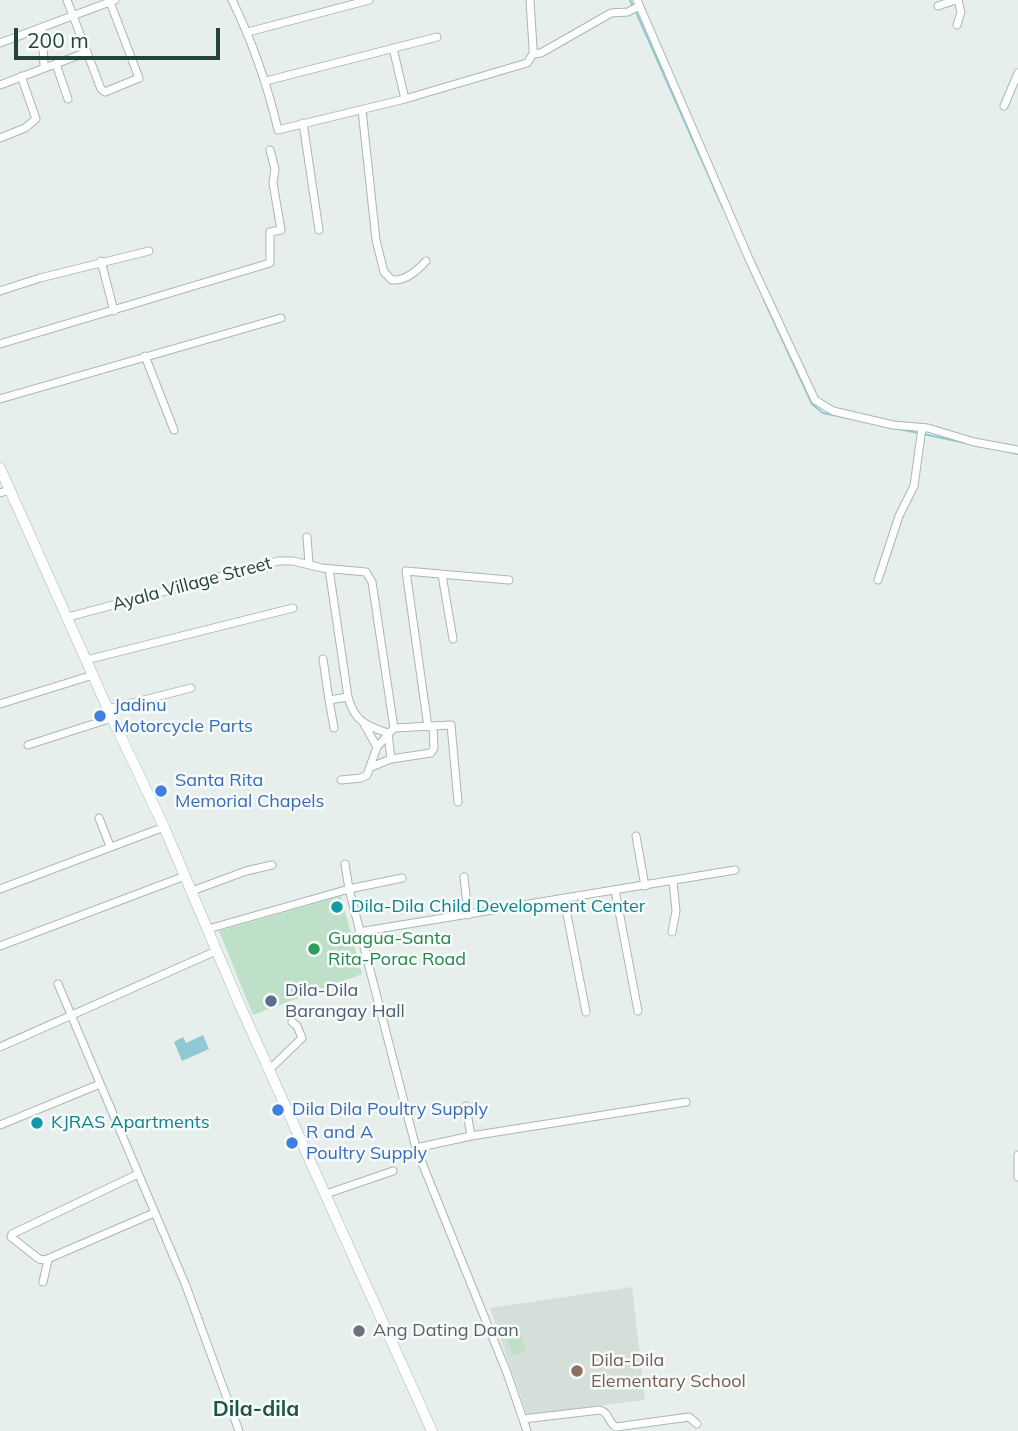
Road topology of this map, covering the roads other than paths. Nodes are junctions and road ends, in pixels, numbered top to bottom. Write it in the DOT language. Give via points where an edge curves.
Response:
graph roads {
  1 [pos="67,0"];
  2 [pos="233,0"];
  3 [pos="369,0"];
  4 [pos="530,0"];
  5 [pos="956,0"];
  6 [pos="113,1"];
  7 [pos="638,3"];
  8 [pos="938,6"];
  9 [pos="73,15"];
  10 [pos="957,25"];
  11 [pos="42,27"];
  12 [pos="248,32"];
  13 [pos="437,37"];
  14 [pos="0,43"];
  15 [pos="393,48"];
  16 [pos="86,52"];
  17 [pos="533,54"];
  18 [pos="56,64"];
  19 [pos="44,66"];
  20 [pos="1018,73"];
  21 [pos="21,76"];
  22 [pos="266,81"];
  23 [pos="0,85"];
  24 [pos="68,99"];
  25 [pos="405,99"];
  26 [pos="1004,106"];
  27 [pos="362,110"];
  28 [pos="303,123"];
  29 [pos="0,138"];
  30 [pos="270,150"];
  31 [pos="319,230"];
  32 [pos="149,251"];
  33 [pos="102,261"];
  34 [pos="426,261"];
  35 [pos="0,292"];
  36 [pos="114,311"];
  37 [pos="281,318"];
  38 [pos="0,344"];
  39 [pos="145,356"];
  40 [pos="0,400"];
  41 [pos="174,430"];
  42 [pos="921,431"];
  43 [pos="1018,450"];
  44 [pos="0,468"];
  45 [pos="5,491"];
  46 [pos="307,537"];
  47 [pos="309,564"];
  48 [pos="329,569"];
  49 [pos="442,575"];
  50 [pos="509,580"];
  51 [pos="878,580"];
  52 [pos="293,608"];
  53 [pos="68,617"];
  54 [pos="453,639"];
  55 [pos="323,659"];
  56 [pos="86,660"];
  57 [pos="93,676"];
  58 [pos="191,688"];
  59 [pos="348,697"];
  60 [pos="329,700"];
  61 [pos="0,704"];
  62 [pos="110,713"];
  63 [pos="363,722"];
  64 [pos="430,727"];
  65 [pos="334,728"];
  66 [pos="391,731"];
  67 [pos="28,745"];
  68 [pos="377,747"];
  69 [pos="391,759"];
  70 [pos="372,767"];
  71 [pos="341,780"];
  72 [pos="458,802"];
  73 [pos="99,818"];
  74 [pos="164,827"];
  75 [pos="636,836"];
  76 [pos="110,846"];
  77 [pos="345,864"];
  78 [pos="272,865"];
  79 [pos="735,870"];
  80 [pos="185,876"];
  81 [pos="464,877"];
  82 [pos="402,878"];
  83 [pos="673,881"];
  84 [pos="645,886"];
  85 [pos="0,889"];
  86 [pos="349,890"];
  87 [pos="192,891"];
  88 [pos="615,891"];
  89 [pos="564,899"];
  90 [pos="468,915"];
  91 [pos="208,929"];
  92 [pos="359,932"];
  93 [pos="672,932"];
  94 [pos="0,946"];
  95 [pos="216,951"];
  96 [pos="58,984"];
  97 [pos="638,1011"];
  98 [pos="586,1012"];
  99 [pos="71,1014"];
  100 [pos="292,1022"];
  101 [pos="0,1047"];
  102 [pos="270,1069"];
  103 [pos="100,1084"];
  104 [pos="686,1101"];
  105 [pos="466,1106"];
  106 [pos="0,1125"];
  107 [pos="471,1136"];
  108 [pos="416,1148"];
  109 [pos="1018,1155"];
  110 [pos="393,1171"];
  111 [pos="138,1174"];
  112 [pos="1018,1177"];
  113 [pos="326,1194"];
  114 [pos="154,1213"];
  115 [pos="48,1260"];
  116 [pos="43,1282"];
  117 [pos="523,1419"];
  118 [pos="697,1424"];
  119 [pos="239,1431"];
  120 [pos="432,1431"];
  121 [pos="527,1431"];
  1 -- 9 [label="street"];
  2 -- 12 [label="street"];
  3 -- 12 [label="street"];
  4 -- 17 [label="street"];
  5 -- 8 [label="street"];
  5 -- 10 [label="street" via="961,12"];
  6 -- 9 [label="street"];
  6 -- 16 [label="street" via="139,78 102,91"];
  7 -- 17 [label="street" via="628,12 611,13"];
  7 -- 42 [label="street" via="815,400 833,411"];
  9 -- 11 [label="street"];
  9 -- 16 [label="street"];
  11 -- 14 [label="street"];
  11 -- 19 [label="street"];
  12 -- 22 [label="street"];
  13 -- 15 [label="street"];
  15 -- 22 [label="street"];
  15 -- 25 [label="street"];
  16 -- 18 [label="street"];
  17 -- 25 [label="street" via="520,66"];
  18 -- 19 [label="street"];
  18 -- 24 [label="street"];
  19 -- 21 [label="street"];
  20 -- 26 [label="street"];
  21 -- 23 [label="street"];
  21 -- 29 [label="street" via="36,119"];
  22 -- 28 [label="street" via="278,130"];
  25 -- 27 [label="street"];
  27 -- 28 [label="street"];
  27 -- 34 [label="street" via="376,240 384,272 392,279 402,279"];
  28 -- 31 [label="street"];
  30 -- 36 [label="street" via="281,230 270,232 270,263"];
  32 -- 33 [label="street"];
  33 -- 35 [label="street"];
  33 -- 36 [label="street"];
  36 -- 38 [label="street"];
  37 -- 39 [label="street"];
  39 -- 40 [label="street"];
  39 -- 41 [label="street"];
  42 -- 43 [label="street"];
  42 -- 51 [label="street" via="914,486"];
  44 -- 45 [label="main road"];
  45 -- 53 [label="main road"];
  46 -- 47 [label="street"];
  47 -- 48 [label="street, Ayala Village Street"];
  47 -- 53 [label="street, Ayala Village Street" via="278,561"];
  48 -- 59 [label="street"];
  48 -- 66 [label="street, Ayala Village Street" via="363,570 371,577"];
  49 -- 50 [label="street"];
  49 -- 54 [label="street"];
  49 -- 64 [label="street" via="406,571"];
  52 -- 56 [label="street"];
  53 -- 56 [label="main road"];
  55 -- 60 [label="street"];
  56 -- 57 [label="main road"];
  57 -- 61 [label="street"];
  57 -- 62 [label="main road"];
  58 -- 62 [label="street"];
  59 -- 60 [label="street"];
  59 -- 63 [label="street" via="353,713"];
  60 -- 65 [label="street"];
  62 -- 67 [label="street"];
  62 -- 74 [label="main road"];
  63 -- 66 [label="street" via="373,729"];
  63 -- 68 [label="street"];
  64 -- 66 [label="street"];
  64 -- 69 [label="street" via="433,752"];
  64 -- 72 [label="street" via="451,725"];
  66 -- 68 [label="street"];
  66 -- 69 [label="street, Ayala Village Street"];
  68 -- 70 [label="street"];
  69 -- 70 [label="street"];
  70 -- 71 [label="street" via="365,777"];
  73 -- 76 [label="street"];
  74 -- 76 [label="street"];
  74 -- 80 [label="main road"];
  75 -- 84 [label="street"];
  76 -- 85 [label="street"];
  77 -- 86 [label="street"];
  78 -- 87 [label="street"];
  79 -- 83 [label="street"];
  80 -- 87 [label="main road"];
  80 -- 94 [label="street"];
  81 -- 90 [label="street"];
  82 -- 86 [label="street"];
  83 -- 84 [label="street"];
  83 -- 93 [label="street" via="676,911"];
  84 -- 88 [label="street"];
  86 -- 91 [label="street"];
  86 -- 92 [label="street"];
  87 -- 91 [label="main road"];
  88 -- 89 [label="street"];
  88 -- 97 [label="street"];
  89 -- 90 [label="street"];
  89 -- 98 [label="street"];
  90 -- 92 [label="street"];
  91 -- 95 [label="main road"];
  92 -- 108 [label="street"];
  95 -- 99 [label="street"];
  95 -- 102 [label="main road"];
  96 -- 99 [label="street"];
  99 -- 101 [label="street"];
  99 -- 103 [label="street"];
  100 -- 102 [label="street" via="302,1038"];
  102 -- 113 [label="main road"];
  103 -- 106 [label="street"];
  103 -- 111 [label="street"];
  104 -- 107 [label="street"];
  105 -- 107 [label="street"];
  107 -- 108 [label="street"];
  108 -- 117 [label="street"];
  109 -- 112 [label="street"];
  110 -- 113 [label="street"];
  111 -- 114 [label="street"];
  111 -- 115 [label="street" via="11,1235 39,1259"];
  113 -- 120 [label="main road"];
  114 -- 115 [label="street"];
  114 -- 119 [label="street"];
  115 -- 116 [label="street"];
  117 -- 118 [label="street" via="600,1410 616,1427 682,1417"];
  117 -- 121 [label="street"];
}
